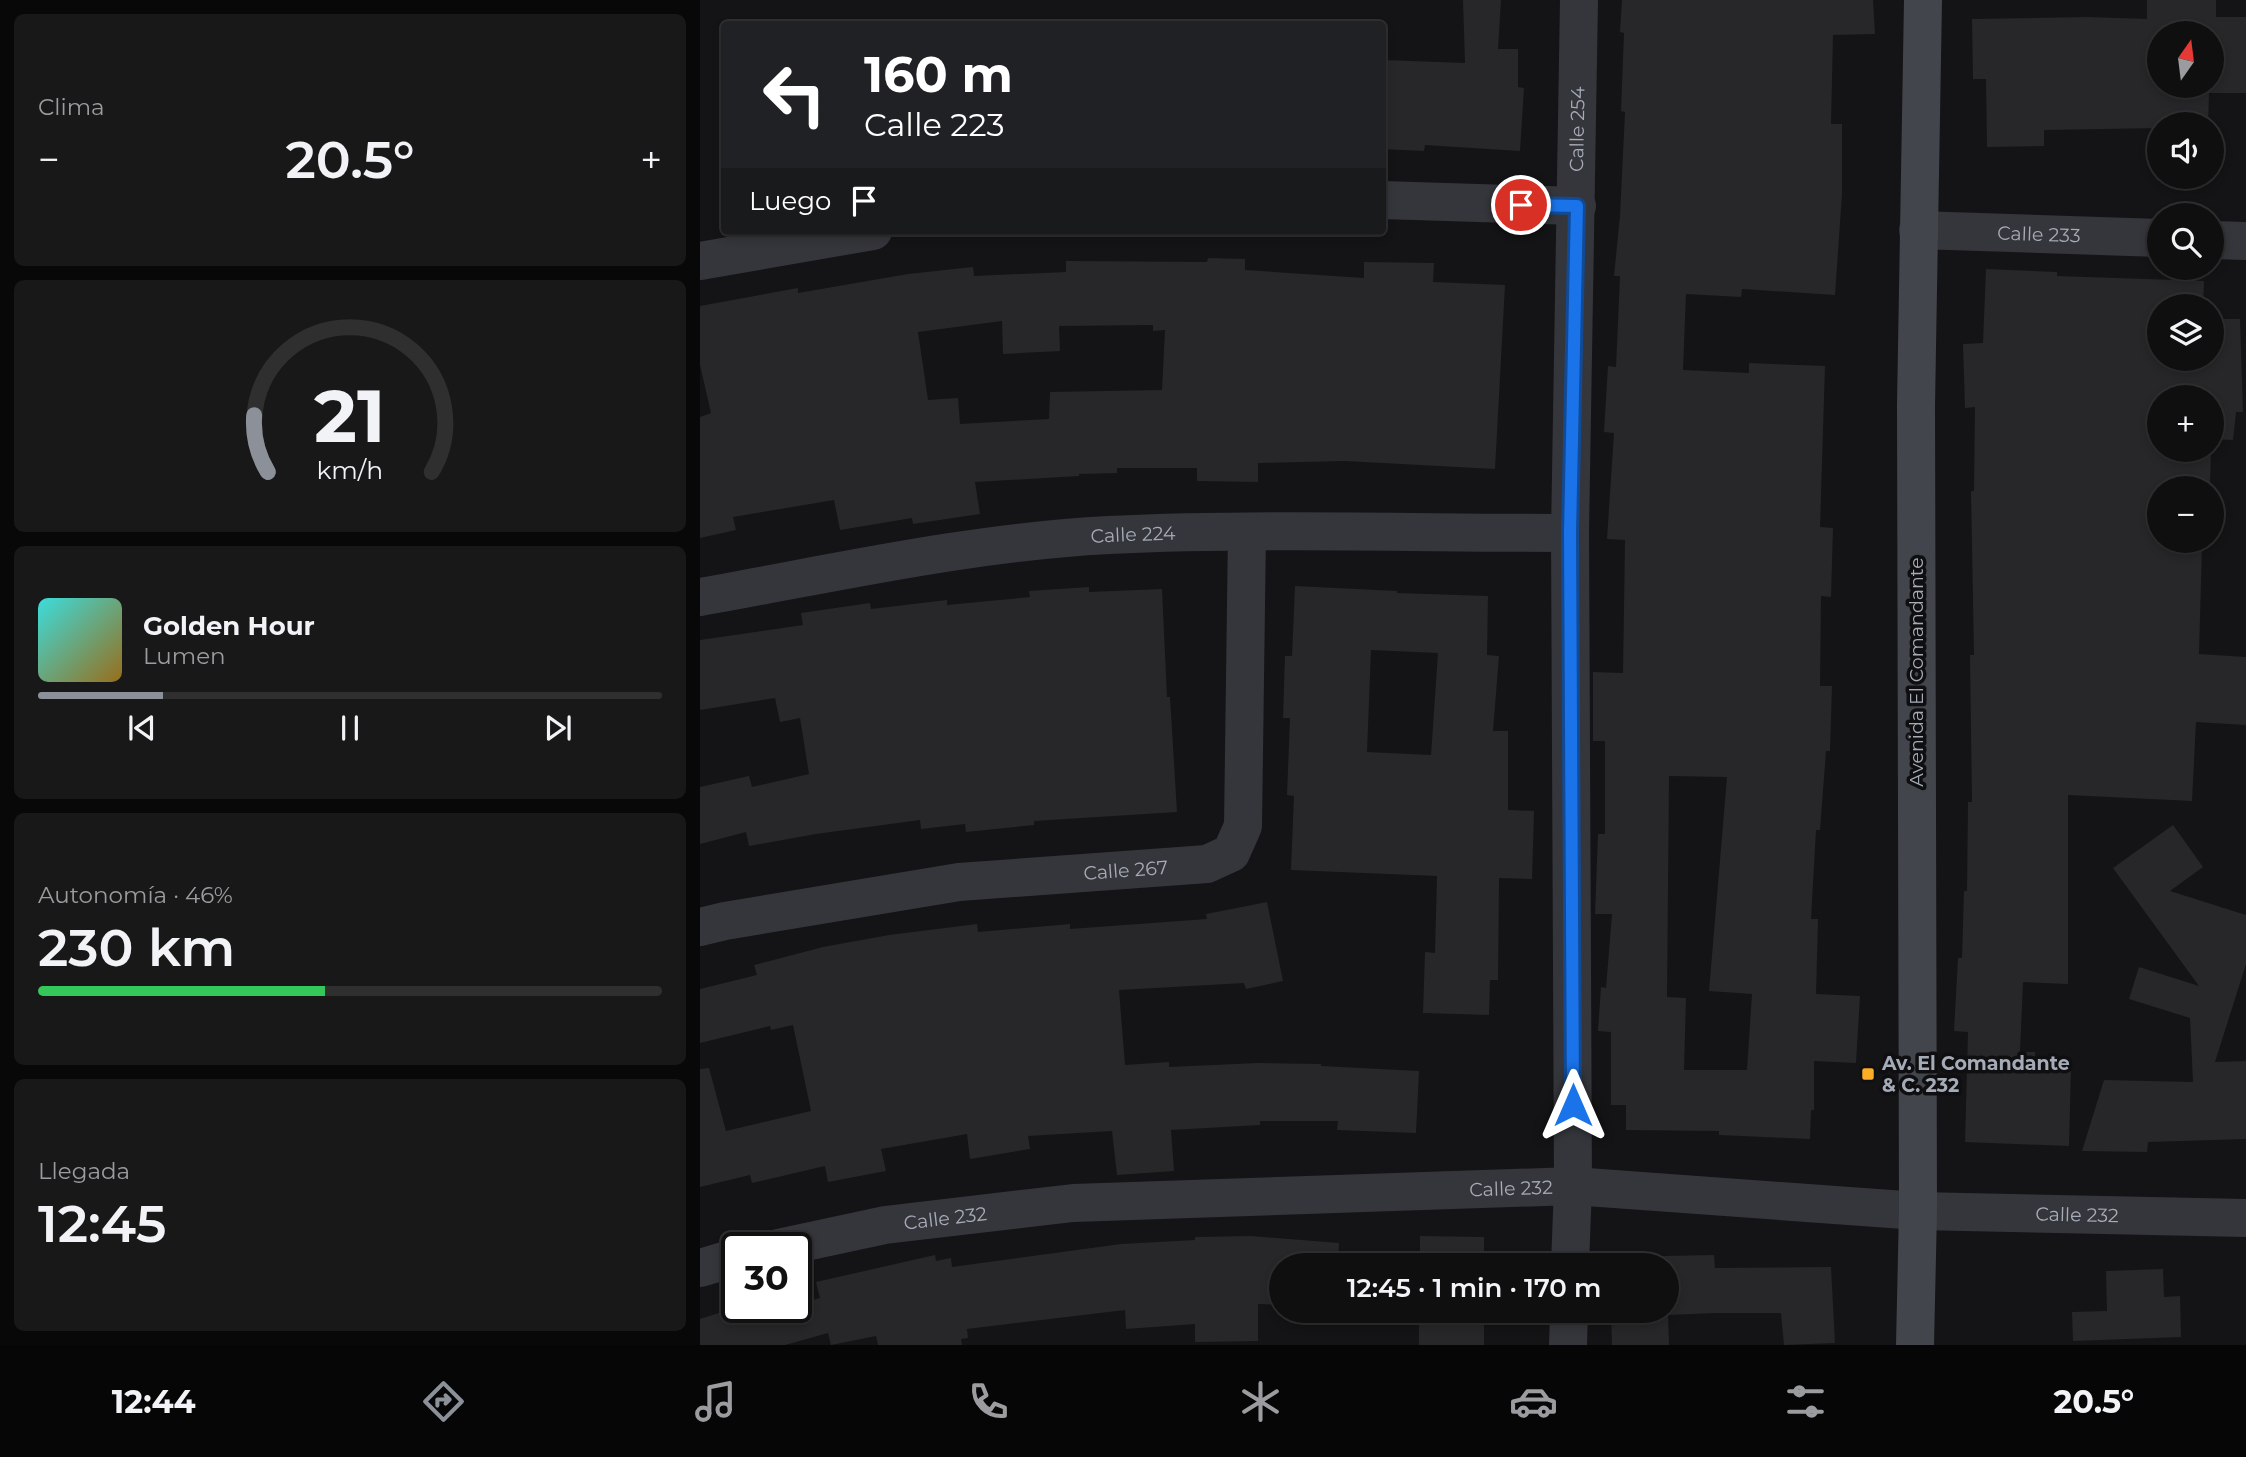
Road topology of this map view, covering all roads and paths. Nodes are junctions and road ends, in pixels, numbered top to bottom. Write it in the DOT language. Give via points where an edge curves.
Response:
graph roads {
  1 [pos="1579,0"];
  2 [pos="1923,0"];
  3 [pos="1386,200"];
  4 [pos="1577,206"];
  5 [pos="1918,230"];
  6 [pos="850,235"];
  7 [pos="2147,238"];
  8 [pos="2224,240"];
  9 [pos="2246,241"];
  10 [pos="700,261"];
  11 [pos="1247,532"];
  12 [pos="1570,533"];
  13 [pos="700,597"];
  14 [pos="700,927"];
  15 [pos="1573,1186"];
  16 [pos="1918,1211"];
  17 [pos="2246,1219"];
  18 [pos="812,1241"];
  19 [pos="1570,1253"];
  20 [pos="721,1262"];
  21 [pos="700,1268"];
  22 [pos="1568,1323"];
  23 [pos="1567,1345"];
  24 [pos="1915,1345"];
  1 -- 4 [label="street, Calle 254"];
  2 -- 5 [label="street, Avenida El Comandante"];
  3 -- 4 [label="street"];
  4 -- 12 [label="street, Calle 254"];
  5 -- 7 [label="street, Calle 233"];
  5 -- 16 [label="street, Avenida El Comandante"];
  6 -- 10 [label="street"];
  8 -- 9 [label="street"];
  11 -- 12 [label="street, Calle 224"];
  11 -- 13 [label="street, Calle 224" via="1107,535 968,549"];
  11 -- 14 [label="street, Calle 267" via="1243,826 1231,853 1207,864 959,882"];
  12 -- 15 [label="street, Calle 254"];
  15 -- 16 [label="street, Calle 232"];
  15 -- 18 [label="street, Calle 232" via="1073,1203 885,1225"];
  15 -- 19 [label="street, Calle 254"];
  16 -- 17 [label="street, Calle 232"];
  16 -- 24 [label="street, Avenida El Comandante"];
  20 -- 21 [label="street"];
  22 -- 23 [label="street"];
}
